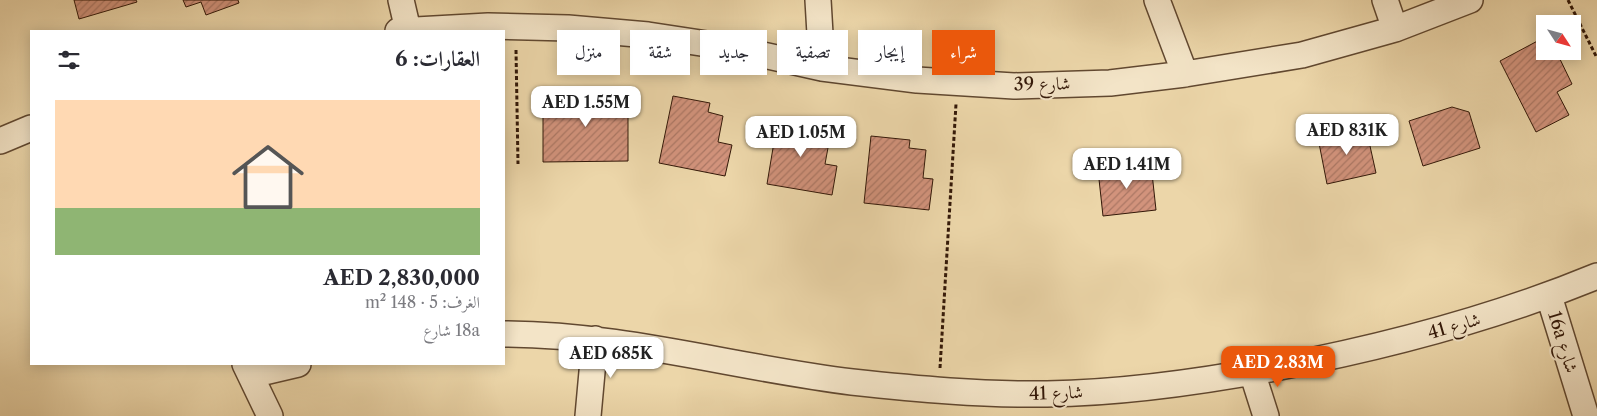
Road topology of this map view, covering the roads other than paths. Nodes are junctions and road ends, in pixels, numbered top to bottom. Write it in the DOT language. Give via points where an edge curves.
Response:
graph roads {
  1 [pos="402,0"];
  2 [pos="818,0"];
  3 [pos="1157,0"];
  4 [pos="1385,0"];
  5 [pos="1470,0"];
  6 [pos="1395,29"];
  7 [pos="403,30"];
  8 [pos="420,30"];
  9 [pos="820,30"];
  10 [pos="777,58"];
  11 [pos="848,71"];
  12 [pos="1185,74"];
  13 [pos="30,128"];
  14 [pos="0,141"];
  15 [pos="1597,276"];
  16 [pos="1549,296"];
  17 [pos="505,334"];
  18 [pos="595,339"];
  19 [pos="288,365"];
  20 [pos="248,369"];
  21 [pos="1252,372"];
  22 [pos="980,405"];
  23 [pos="270,416"];
  24 [pos="588,416"];
  25 [pos="1266,416"];
  26 [pos="1586,416"];
  1 -- 7 [label="street"];
  2 -- 9 [label="street"];
  3 -- 12 [label="street"];
  4 -- 6 [label="street"];
  5 -- 6 [label="street, شارع 39"];
  6 -- 12 [label="street, شارع 39" via="1302,55"];
  8 -- 10 [label="street, شارع 39" via="488,26 568,28 727,47"];
  11 -- 12 [label="street, شارع 39" via="917,80 1014,86 1110,83"];
  13 -- 14 [label="street"];
  15 -- 16 [label="street, شارع 41"];
  16 -- 21 [label="street, شارع 41" via="1397,342"];
  16 -- 26 [label="street, 16a شارع"];
  17 -- 18 [label="street, شارع 41"];
  18 -- 22 [label="street, شارع 41" via="847,381 938,391"];
  18 -- 24 [label="street"];
  19 -- 20 [label="street"];
  20 -- 23 [label="street"];
  21 -- 22 [label="street, شارع 41" via="1185,383 1049,394"];
  21 -- 25 [label="street"];
}
